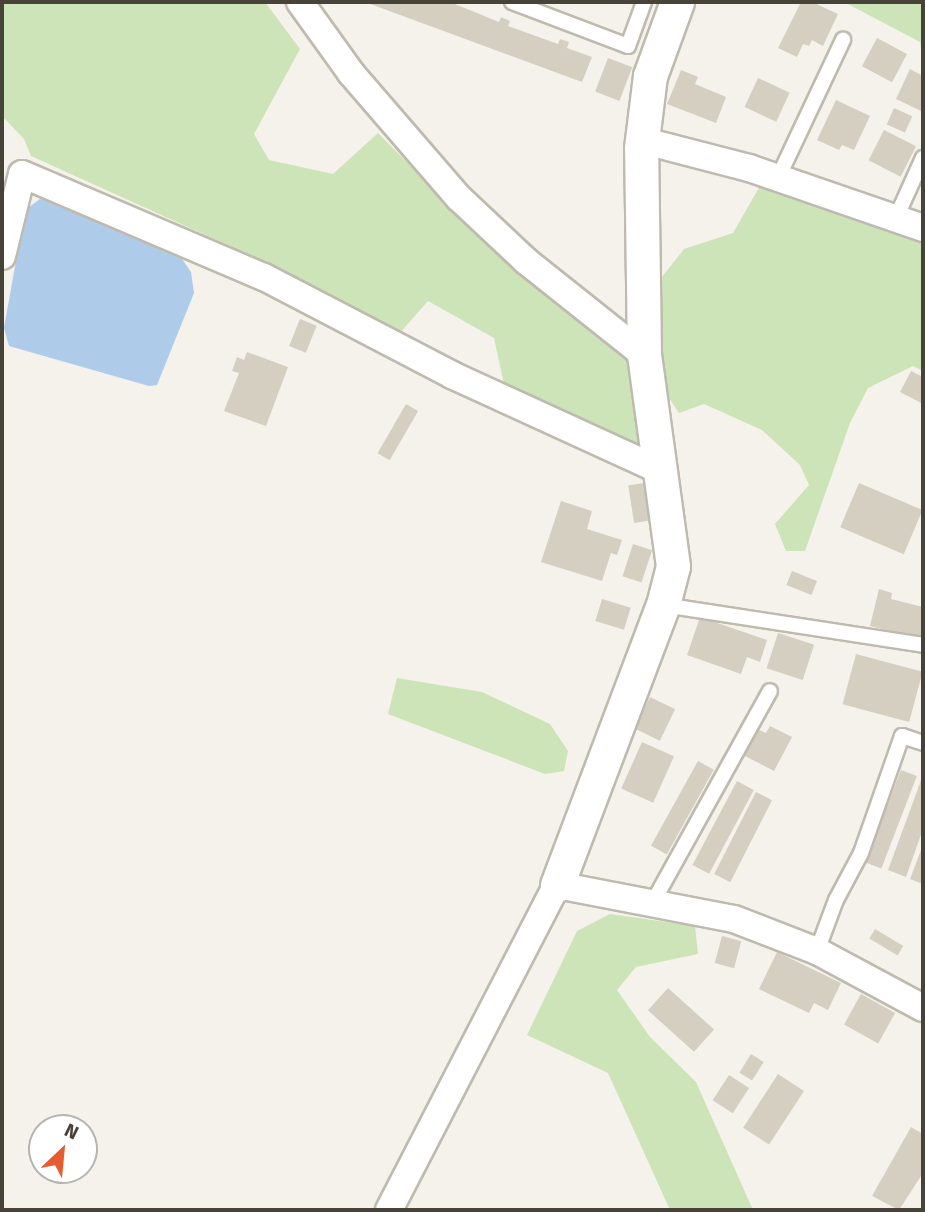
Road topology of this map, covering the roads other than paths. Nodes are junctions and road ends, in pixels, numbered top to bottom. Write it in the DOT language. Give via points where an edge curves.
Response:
graph roads {
  1 [pos="300,2"];
  2 [pos="512,2"];
  3 [pos="644,2"];
  4 [pos="677,2"];
  5 [pos="843,40"];
  6 [pos="641,140"];
  7 [pos="923,158"];
  8 [pos="778,178"];
  9 [pos="896,218"];
  10 [pos="923,228"];
  11 [pos="2,256"];
  12 [pos="643,355"];
  13 [pos="662,471"];
  14 [pos="663,605"];
  15 [pos="923,645"];
  16 [pos="771,691"];
  17 [pos="923,743"];
  18 [pos="557,885"];
  19 [pos="653,902"];
  20 [pos="817,951"];
  21 [pos="923,1008"];
  22 [pos="389,1210"];
  1 -- 12 [label="street" via="351,73 459,198 526,261"];
  2 -- 3 [label="lane" via="628,46"];
  4 -- 6 [label="street" via="650,76"];
  5 -- 8 [label="lane"];
  6 -- 8 [label="street"];
  6 -- 12 [label="street"];
  7 -- 9 [label="lane"];
  8 -- 9 [label="street"];
  9 -- 10 [label="street"];
  11 -- 13 [label="street" via="22,174 264,276 452,375"];
  12 -- 13 [label="street"];
  13 -- 14 [label="street" via="673,566"];
  14 -- 15 [label="lane"];
  14 -- 18 [label="street"];
  16 -- 19 [label="lane"];
  17 -- 20 [label="lane" via="902,736 860,853"];
  18 -- 19 [label="street"];
  18 -- 22 [label="street"];
  19 -- 20 [label="street" via="734,919"];
  20 -- 21 [label="street"];
}
